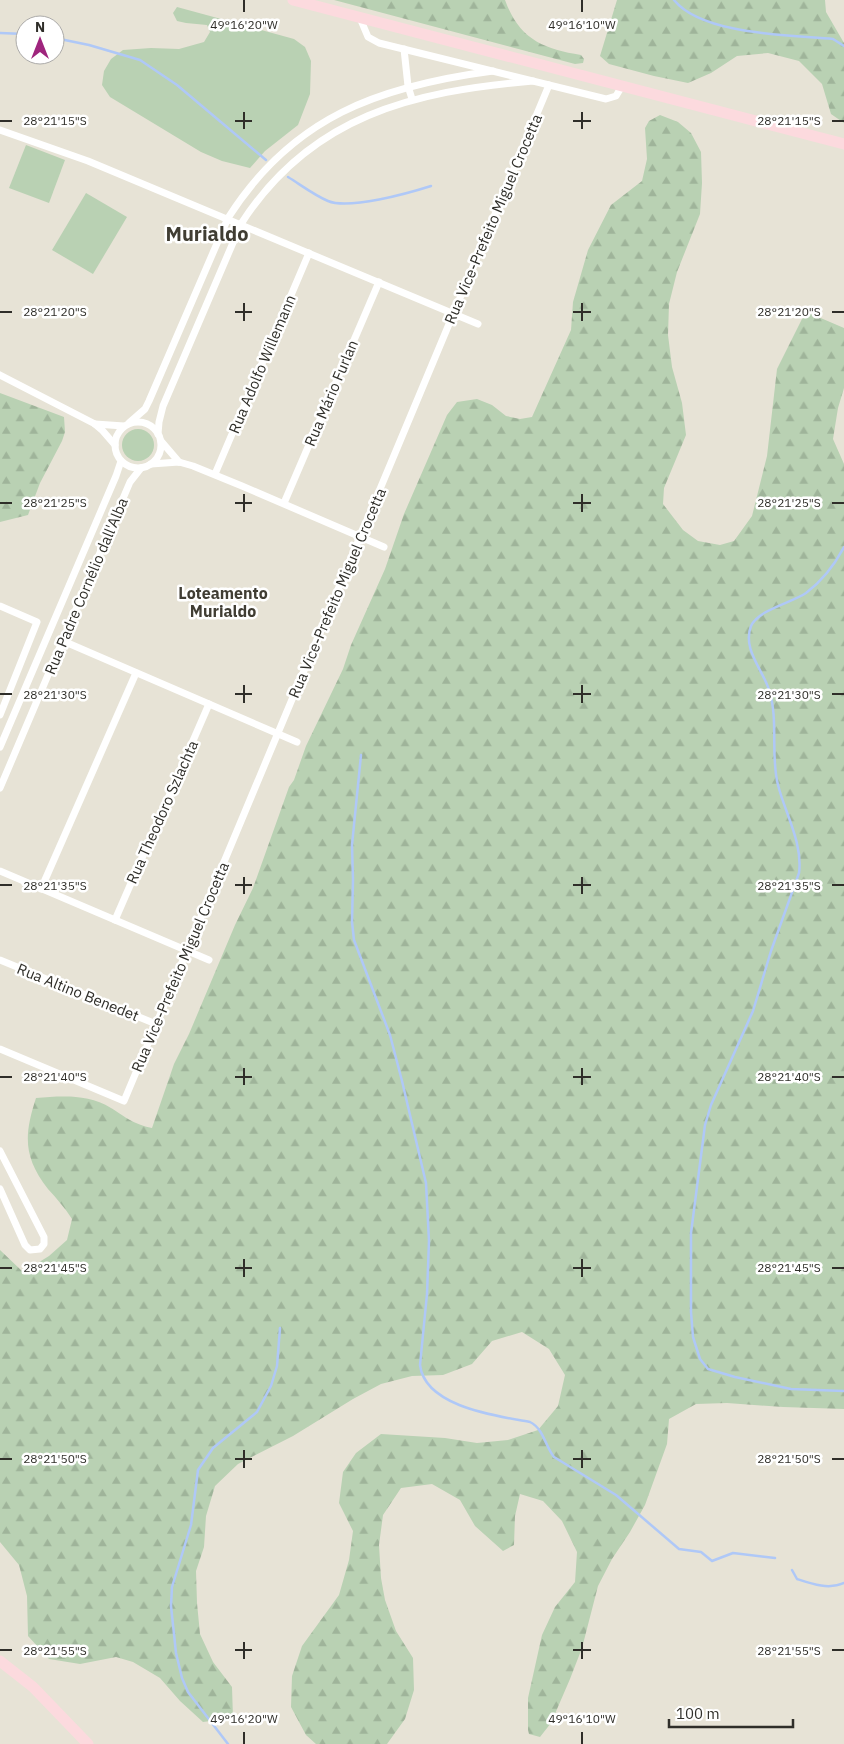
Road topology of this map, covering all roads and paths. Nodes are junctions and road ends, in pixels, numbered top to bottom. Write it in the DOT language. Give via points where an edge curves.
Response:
graph roads {
  1 [pos="293,0"];
  2 [pos="360,18"];
  3 [pos="404,48"];
  4 [pos="493,71"];
  5 [pos="533,81"];
  6 [pos="549,85"];
  7 [pos="408,86"];
  8 [pos="622,86"];
  9 [pos="412,99"];
  10 [pos="0,130"];
  11 [pos="844,144"];
  12 [pos="228,218"];
  13 [pos="241,224"];
  14 [pos="309,253"];
  15 [pos="379,282"];
  16 [pos="453,314"];
  17 [pos="478,324"];
  18 [pos="0,375"];
  19 [pos="95,424"];
  20 [pos="127,425"];
  21 [pos="159,437"];
  22 [pos="115,445"];
  23 [pos="121,461"];
  24 [pos="178,462"];
  25 [pos="151,464"];
  26 [pos="141,468"];
  27 [pos="215,474"];
  28 [pos="284,503"];
  29 [pos="360,537"];
  30 [pos="384,547"];
  31 [pos="0,606"];
  32 [pos="63,641"];
  33 [pos="136,673"];
  34 [pos="209,704"];
  35 [pos="0,715"];
  36 [pos="278,734"];
  37 [pos="297,742"];
  38 [pos="0,747"];
  39 [pos="0,788"];
  40 [pos="0,871"];
  41 [pos="42,889"];
  42 [pos="115,920"];
  43 [pos="187,950"];
  44 [pos="0,960"];
  45 [pos="209,960"];
  46 [pos="156,1024"];
  47 [pos="0,1049"];
  48 [pos="0,1151"];
  49 [pos="0,1189"];
  50 [pos="0,1207"];
  51 [pos="10,1211"];
  52 [pos="0,1662"];
  53 [pos="88,1744"];
  1 -- 2 [label="main road"];
  2 -- 3 [label="street" via="364,32 373,41"];
  2 -- 8 [label="main road"];
  3 -- 4 [label="street"];
  3 -- 7 [label="street"];
  4 -- 5 [label="street"];
  4 -- 7 [label="street"];
  5 -- 6 [label="street"];
  5 -- 9 [label="street" via="464,88"];
  6 -- 8 [label="street" via="606,99 616,96"];
  6 -- 16 [label="street, Rua Vice-Prefeito Miguel Crocetta"];
  7 -- 9 [label="street"];
  7 -- 12 [label="street" via="342,112 312,130 258,176"];
  8 -- 11 [label="main road"];
  9 -- 13 [label="street" via="366,115 314,145 268,187"];
  10 -- 12 [label="street" via="88,161"];
  12 -- 13 [label="street"];
  12 -- 20 [label="street" via="149,401"];
  13 -- 14 [label="street"];
  13 -- 21 [label="street" via="163,406"];
  14 -- 15 [label="street"];
  14 -- 27 [label="street, Rua Adolfo Willemann"];
  15 -- 16 [label="street"];
  15 -- 28 [label="street, Rua Mário Furlan"];
  16 -- 17 [label="street"];
  16 -- 29 [label="street, Rua Vice-Prefeito Miguel Crocetta"];
  18 -- 19 [label="street"];
  19 -- 20 [label="street"];
  19 -- 22 [label="street"];
  20 -- 21 [label="street" via="146,423"];
  20 -- 22 [label="street" via="117,434"];
  21 -- 24 [label="street"];
  21 -- 25 [label="street" via="161,450"];
  22 -- 23 [label="street"];
  23 -- 26 [label="street" via="130,467"];
  23 -- 38 [label="street, Rua Padre Cornélio dall'Alba"];
  24 -- 25 [label="street"];
  24 -- 27 [label="street"];
  25 -- 26 [label="street"];
  26 -- 32 [label="street, Rua Padre Cornélio dall'Alba" via="130,482"];
  27 -- 28 [label="street"];
  28 -- 29 [label="street"];
  29 -- 30 [label="street"];
  29 -- 36 [label="street, Rua Vice-Prefeito Miguel Crocetta"];
  31 -- 35 [label="street" via="37,622"];
  32 -- 33 [label="street"];
  32 -- 39 [label="street, Rua Padre Cornélio dall'Alba"];
  33 -- 34 [label="street"];
  33 -- 41 [label="street"];
  34 -- 36 [label="street"];
  34 -- 42 [label="street, Rua Theodoro Szlachta"];
  36 -- 37 [label="street"];
  36 -- 43 [label="street, Rua Vice-Prefeito Miguel Crocetta"];
  40 -- 41 [label="street"];
  41 -- 42 [label="street"];
  42 -- 43 [label="street"];
  43 -- 45 [label="street"];
  43 -- 46 [label="street, Rua Vice-Prefeito Miguel Crocetta"];
  44 -- 46 [label="street, Rua Altino Benedet"];
  46 -- 47 [label="street, Rua Vice-Prefeito Miguel Crocetta" via="124,1101"];
  48 -- 51 [label="street" via="44,1237 40,1249 30,1250 25,1245"];
  49 -- 51 [label="street"];
  50 -- 51 [label="street"];
  52 -- 53 [label="main road" via="33,1687"];
}
